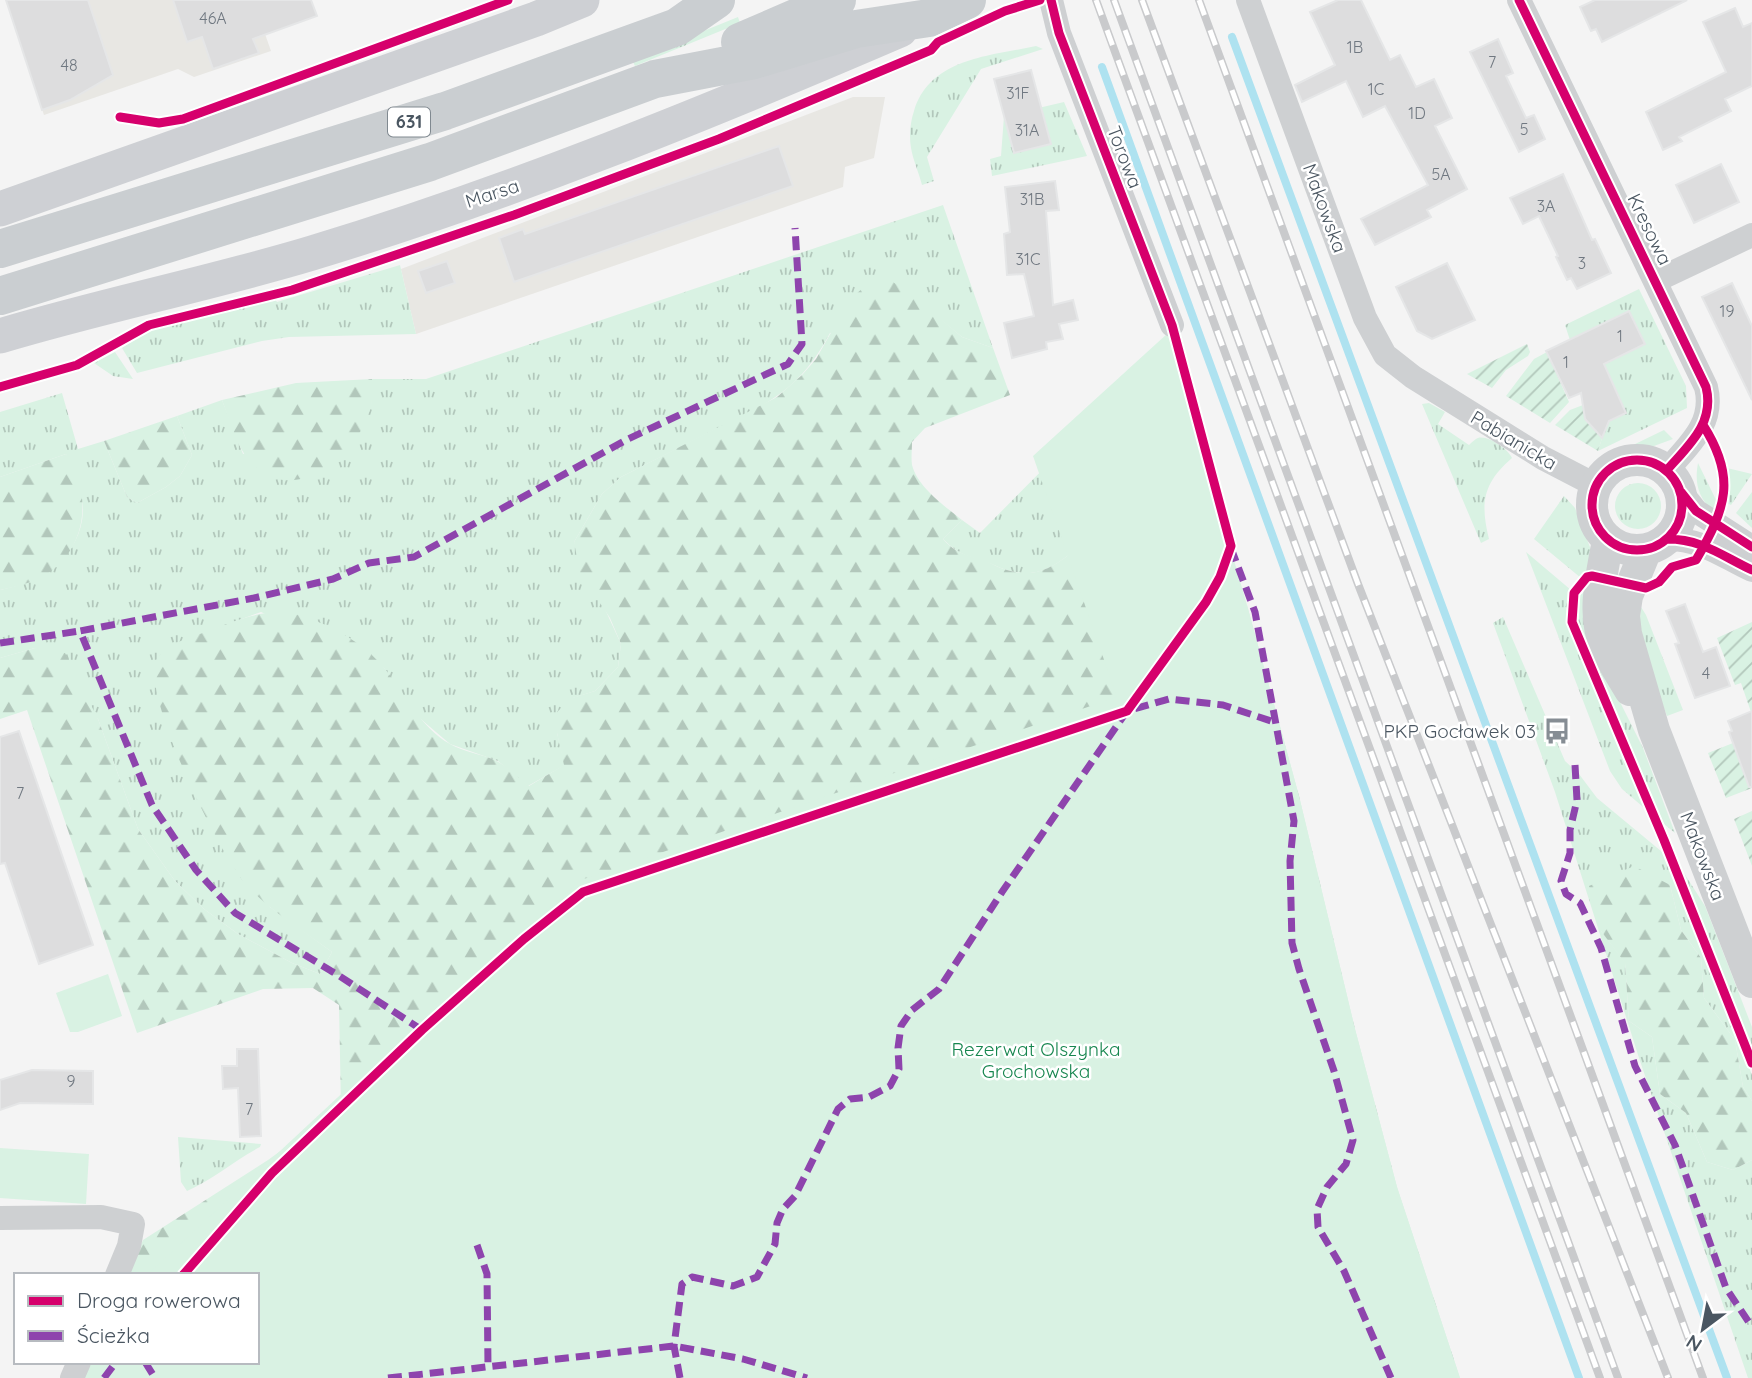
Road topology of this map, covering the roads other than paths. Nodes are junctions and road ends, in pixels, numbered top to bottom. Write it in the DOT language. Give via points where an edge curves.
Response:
graph roads {
  1 [pos="582,0"];
  2 [pos="716,0"];
  3 [pos="733,0"];
  4 [pos="837,0"];
  5 [pos="967,0"];
  6 [pos="1051,0"];
  7 [pos="1248,0"];
  8 [pos="1518,0"];
  9 [pos="929,18"];
  10 [pos="677,27"];
  11 [pos="655,79"];
  12 [pos="0,209"];
  13 [pos="1752,234"];
  14 [pos="0,250"];
  15 [pos="1655,281"];
  16 [pos="0,296"];
  17 [pos="1171,325"];
  18 [pos="0,336"];
  19 [pos="1435,392"];
  20 [pos="1674,481"];
  21 [pos="1595,485"];
  22 [pos="1608,540"];
  23 [pos="1657,545"];
  24 [pos="1752,547"];
  25 [pos="1752,570"];
  26 [pos="1654,730"];
  27 [pos="1752,982"];
  28 [pos="0,1218"];
  29 [pos="118,1273"];
  1 -- 12 [label="main road"];
  2 -- 10 [label="main road"];
  3 -- 10 [label="main road, 631"];
  4 -- 11 [label="main road, 631"];
  5 -- 9 [label="main road, Marsa"];
  6 -- 17 [label="street, Torowa" via="1059,33"];
  7 -- 19 [label="street, Makowska" via="1374,337 1385,355"];
  8 -- 15 [label="street, Kresowa"];
  9 -- 11 [label="main road" via="856,29 754,60"];
  9 -- 18 [label="main road, Marsa" via="751,95 532,180 311,253"];
  10 -- 14 [label="main road, 631" via="445,111"];
  11 -- 16 [label="main road, 631" via="430,162"];
  13 -- 15 [label="street"];
  15 -- 20 [label="street, Kresowa" via="1709,398 1707,418"];
  19 -- 21 [label="street, Pabianicka"];
  20 -- 21 [label="street" via="1647,460 1624,460"];
  20 -- 23 [label="street" via="1684,509 1676,530"];
  20 -- 24 [label="street" via="1696,511"];
  21 -- 22 [label="street" via="1593,517"];
  22 -- 23 [label="street" via="1626,549"];
  22 -- 26 [label="street, Makowska" via="1598,611 1600,628 1605,647"];
  23 -- 25 [label="street" via="1685,539"];
  23 -- 26 [label="street, Makowska" via="1627,596 1624,616"];
  26 -- 27 [label="street, Makowska"];
  28 -- 29 [label="street" via="101,1217 133,1224"];
}
